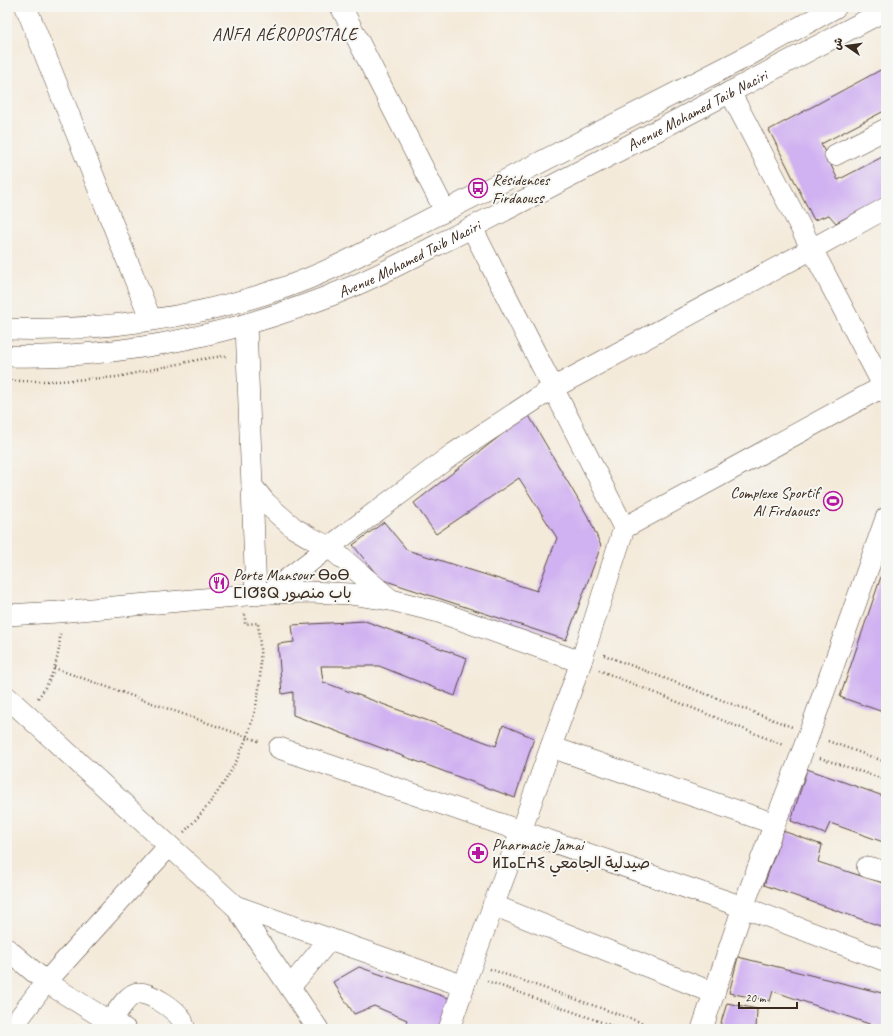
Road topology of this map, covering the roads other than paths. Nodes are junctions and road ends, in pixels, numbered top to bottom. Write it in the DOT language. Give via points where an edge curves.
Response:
graph roads {
  1 [pos="26,7"];
  2 [pos="341,7"];
  3 [pos="836,7"];
  4 [pos="886,10"];
  5 [pos="730,92"];
  6 [pos="886,129"];
  7 [pos="835,155"];
  8 [pos="886,208"];
  9 [pos="445,211"];
  10 [pos="472,228"];
  11 [pos="812,249"];
  12 [pos="151,320"];
  13 [pos="246,324"];
  14 [pos="7,329"];
  15 [pos="7,356"];
  16 [pos="553,388"];
  17 [pos="885,389"];
  18 [pos="252,486"];
  19 [pos="886,518"];
  20 [pos="624,528"];
  21 [pos="329,547"];
  22 [pos="256,594"];
  23 [pos="391,600"];
  24 [pos="7,615"];
  25 [pos="583,655"];
  26 [pos="7,697"];
  27 [pos="550,747"];
  28 [pos="279,748"];
  29 [pos="775,824"];
  30 [pos="521,831"];
  31 [pos="169,846"];
  32 [pos="493,905"];
  33 [pos="235,906"];
  34 [pos="743,907"];
  35 [pos="330,939"];
  36 [pos="7,949"];
  37 [pos="886,961"];
  38 [pos="468,974"];
  39 [pos="46,982"];
  40 [pos="290,987"];
  41 [pos="714,993"];
  42 [pos="117,1025"];
  43 [pos="11,1029"];
  44 [pos="184,1029"];
  45 [pos="318,1029"];
  46 [pos="449,1029"];
  47 [pos="702,1029"];
  1 -- 12 [label="street"];
  2 -- 9 [label="street"];
  3 -- 9 [label="street, Avenue Mohamed Taib Naciri"];
  4 -- 5 [label="street, Avenue Mohamed Taib Naciri"];
  5 -- 10 [label="street, Avenue Mohamed Taib Naciri"];
  5 -- 11 [label="street"];
  6 -- 7 [label="street"];
  8 -- 11 [label="street"];
  9 -- 12 [label="street, Avenue Mohamed Taib Naciri" via="340,265 287,287 217,308"];
  10 -- 13 [label="street, Avenue Mohamed Taib Naciri" via="350,288"];
  10 -- 16 [label="street"];
  11 -- 16 [label="street"];
  11 -- 17 [label="street"];
  12 -- 14 [label="street, Avenue Mohamed Taib Naciri" via="61,329"];
  13 -- 15 [label="street, Avenue Mohamed Taib Naciri" via="134,348 58,355"];
  13 -- 18 [label="street"];
  16 -- 20 [label="street"];
  16 -- 21 [label="street" via="454,454"];
  17 -- 20 [label="street"];
  18 -- 21 [label="street" via="279,516 294,528"];
  18 -- 22 [label="street"];
  19 -- 29 [label="street"];
  20 -- 25 [label="street"];
  21 -- 22 [label="street"];
  21 -- 23 [label="street"];
  22 -- 23 [label="street" via="310,592 351,594"];
  22 -- 24 [label="street"];
  23 -- 25 [label="street"];
  25 -- 27 [label="street"];
  26 -- 31 [label="street"];
  27 -- 29 [label="street"];
  27 -- 30 [label="street"];
  28 -- 30 [label="street"];
  29 -- 34 [label="street"];
  30 -- 32 [label="street"];
  30 -- 34 [label="street"];
  31 -- 33 [label="street"];
  31 -- 39 [label="street"];
  32 -- 38 [label="street"];
  32 -- 41 [label="street"];
  33 -- 35 [label="street"];
  33 -- 40 [label="street"];
  34 -- 37 [label="street"];
  34 -- 41 [label="street"];
  35 -- 38 [label="street"];
  35 -- 40 [label="street"];
  36 -- 39 [label="street"];
  38 -- 46 [label="street"];
  39 -- 42 [label="street"];
  39 -- 43 [label="street"];
  40 -- 45 [label="street"];
  41 -- 47 [label="street"];
  42 -- 44 [label="street" via="125,1000 137,993 149,994 176,1011 184,1022"];
}
